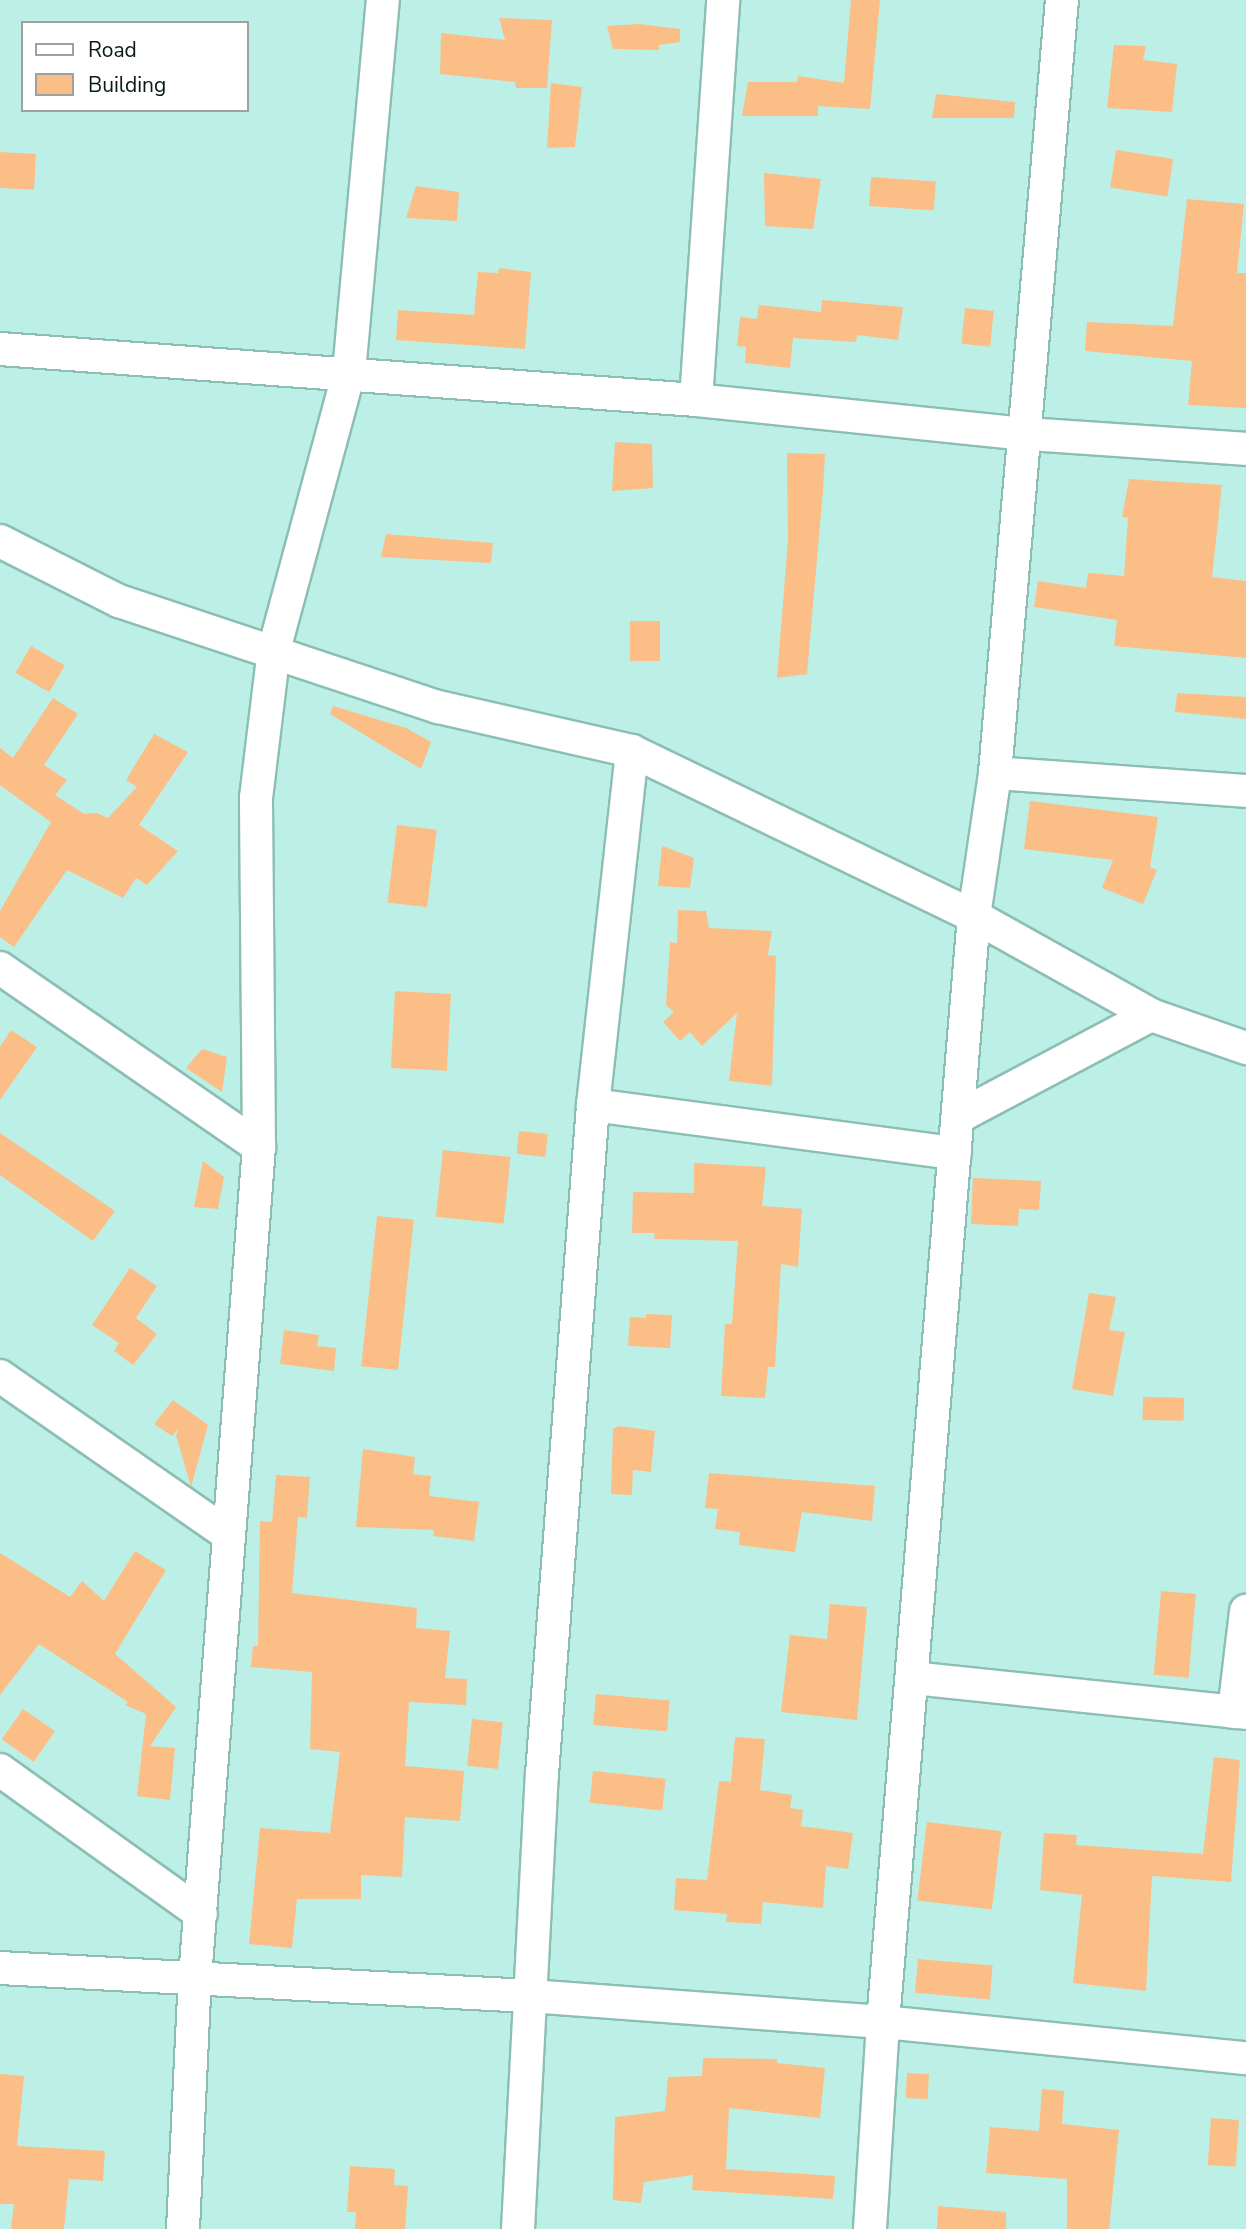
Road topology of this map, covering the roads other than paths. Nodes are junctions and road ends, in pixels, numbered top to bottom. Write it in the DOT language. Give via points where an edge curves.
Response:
graph roads {
  1 [pos="383,0"];
  2 [pos="723,0"];
  3 [pos="1062,0"];
  4 [pos="0,349"];
  5 [pos="349,372"];
  6 [pos="696,400"];
  7 [pos="1027,434"];
  8 [pos="1246,449"];
  9 [pos="0,541"];
  10 [pos="274,650"];
  11 [pos="632,751"];
  12 [pos="995,773"];
  13 [pos="1246,792"];
  14 [pos="974,916"];
  15 [pos="0,968"];
  16 [pos="1151,1016"];
  17 [pos="1246,1048"];
  18 [pos="593,1105"];
  19 [pos="958,1117"];
  20 [pos="258,1147"];
  21 [pos="955,1153"];
  22 [pos="0,1376"];
  23 [pos="228,1534"];
  24 [pos="1246,1611"];
  25 [pos="914,1678"];
  26 [pos="1240,1712"];
  27 [pos="0,1770"];
  28 [pos="201,1914"];
  29 [pos="0,1968"];
  30 [pos="195,1978"];
  31 [pos="529,1996"];
  32 [pos="883,2022"];
  33 [pos="1246,2058"];
  34 [pos="183,2229"];
  35 [pos="518,2229"];
  36 [pos="870,2229"];
  1 -- 5 [label="street"];
  2 -- 6 [label="street"];
  3 -- 7 [label="street"];
  4 -- 5 [label="street"];
  5 -- 6 [label="street"];
  5 -- 10 [label="street"];
  6 -- 7 [label="street"];
  7 -- 8 [label="street"];
  7 -- 12 [label="street"];
  9 -- 10 [label="street" via="119,601"];
  10 -- 11 [label="street" via="438,707"];
  10 -- 20 [label="street" via="256,798"];
  11 -- 14 [label="street"];
  11 -- 18 [label="street"];
  12 -- 13 [label="street"];
  12 -- 14 [label="street"];
  14 -- 16 [label="street"];
  14 -- 19 [label="street"];
  15 -- 20 [label="street"];
  16 -- 17 [label="street"];
  16 -- 19 [label="street"];
  18 -- 21 [label="street"];
  18 -- 31 [label="street"];
  19 -- 21 [label="street"];
  20 -- 23 [label="street"];
  21 -- 25 [label="street"];
  22 -- 23 [label="street"];
  23 -- 28 [label="street"];
  24 -- 26 [label="street"];
  25 -- 26 [label="street"];
  25 -- 32 [label="street"];
  27 -- 28 [label="street"];
  28 -- 30 [label="street"];
  29 -- 30 [label="street"];
  30 -- 31 [label="street"];
  30 -- 34 [label="street"];
  31 -- 32 [label="street"];
  31 -- 35 [label="street"];
  32 -- 33 [label="street"];
  32 -- 36 [label="street"];
}
